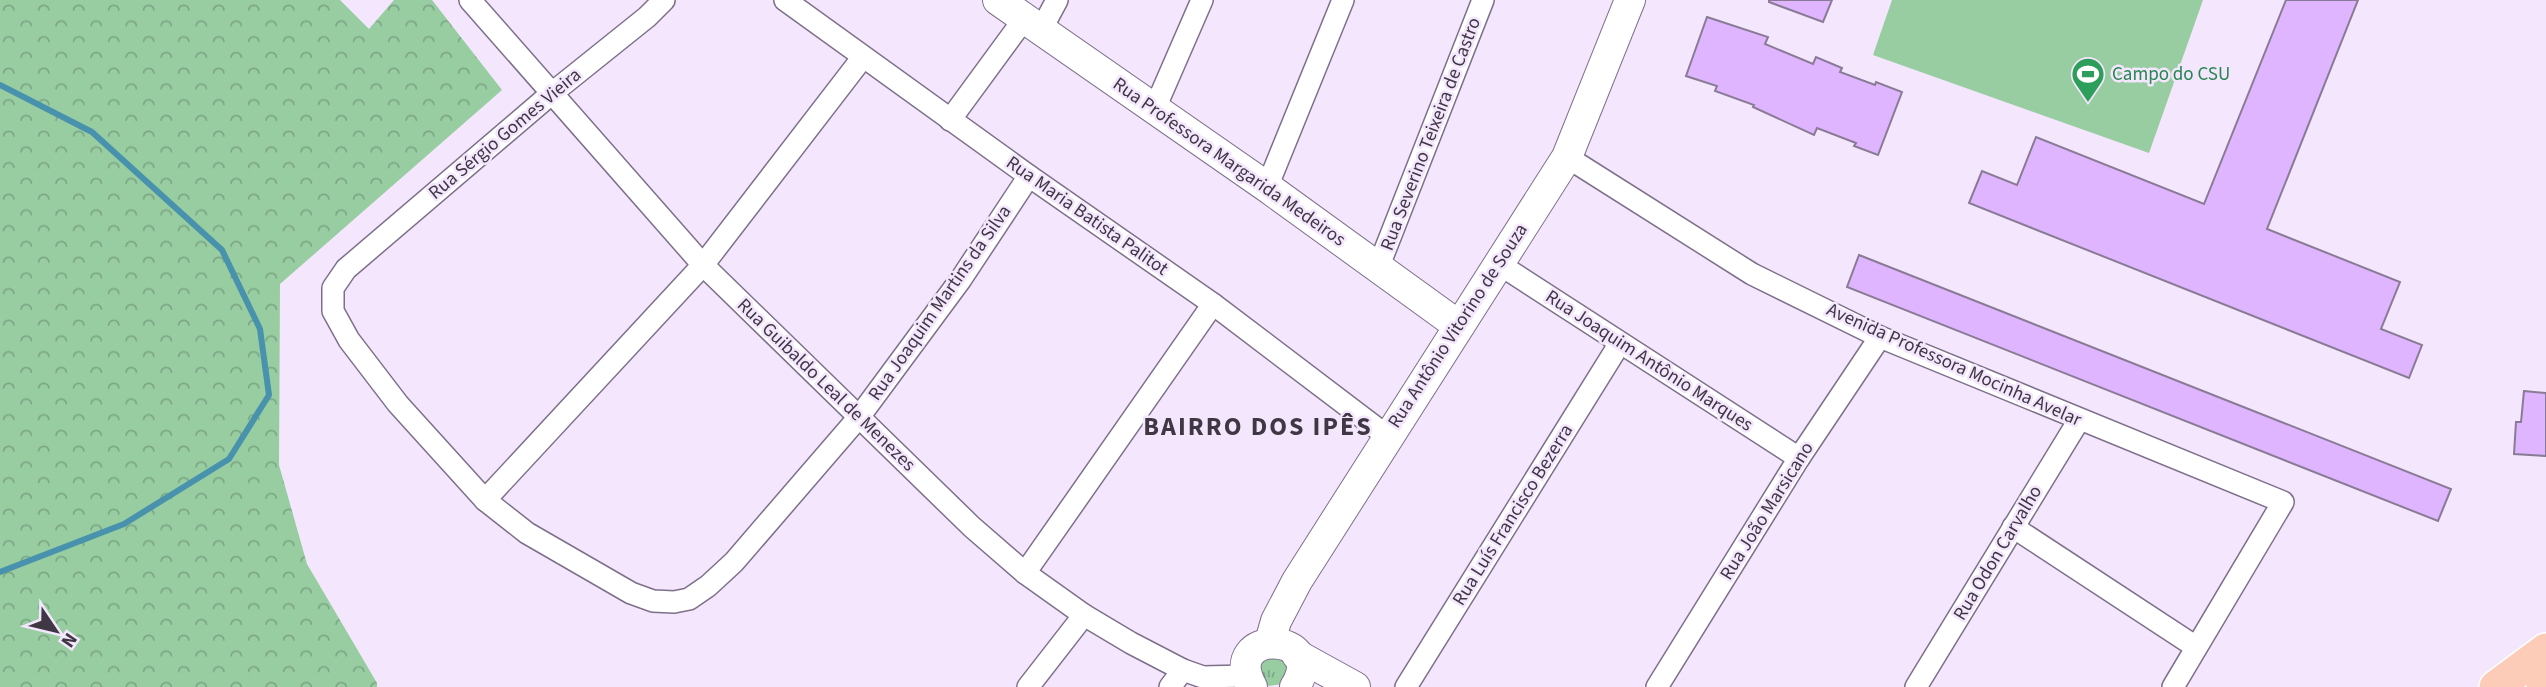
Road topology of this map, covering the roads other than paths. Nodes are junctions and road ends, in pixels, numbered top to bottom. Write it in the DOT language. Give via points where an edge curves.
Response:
graph roads {
  1 [pos="470,0"];
  2 [pos="664,0"];
  3 [pos="785,0"];
  4 [pos="998,0"];
  5 [pos="1057,0"];
  6 [pos="1202,0"];
  7 [pos="1343,0"];
  8 [pos="1483,0"];
  9 [pos="1630,0"];
  10 [pos="1032,24"];
  11 [pos="863,57"];
  12 [pos="551,94"];
  13 [pos="1155,108"];
  14 [pos="950,120"];
  15 [pos="1567,157"];
  16 [pos="1029,176"];
  17 [pos="1267,187"];
  18 [pos="1499,264"];
  19 [pos="703,265"];
  20 [pos="1378,268"];
  21 [pos="346,269"];
  22 [pos="1213,304"];
  23 [pos="1460,326"];
  24 [pos="1880,337"];
  25 [pos="1620,343"];
  26 [pos="859,417"];
  27 [pos="2079,420"];
  28 [pos="1387,436"];
  29 [pos="1798,458"];
  30 [pos="485,500"];
  31 [pos="2013,527"];
  32 [pos="1025,573"];
  33 [pos="1084,615"];
  34 [pos="1270,642"];
  35 [pos="2196,647"];
  36 [pos="2546,650"];
  37 [pos="1297,655"];
  38 [pos="1183,670"];
  39 [pos="1250,684"];
  40 [pos="2180,684"];
  41 [pos="1028,687"];
  42 [pos="1170,687"];
  43 [pos="1295,687"];
  44 [pos="1355,687"];
  45 [pos="1406,687"];
  46 [pos="1657,687"];
  47 [pos="1916,687"];
  48 [pos="2496,687"];
  1 -- 12 [label="street, Rua Guibaldo Leal de Menezes"];
  2 -- 12 [label="street, Rua Sérgio Gomes Vieira"];
  3 -- 11 [label="street, Rua Maria Batista Palitot"];
  4 -- 10 [label="main road, Rua Professora Margarida Medeiros"];
  5 -- 10 [label="street"];
  6 -- 13 [label="street"];
  7 -- 17 [label="street"];
  8 -- 20 [label="street, Rua Severino Teixeira de Castro"];
  9 -- 15 [label="main road, Rua Antônio Vitorino de Souza"];
  10 -- 13 [label="main road, Rua Professora Margarida Medeiros"];
  10 -- 14 [label="street"];
  11 -- 14 [label="street, Rua Maria Batista Palitot"];
  11 -- 19 [label="street"];
  12 -- 19 [label="street, Rua Guibaldo Leal de Menezes"];
  12 -- 21 [label="street, Rua Sérgio Gomes Vieira"];
  13 -- 17 [label="main road, Rua Professora Margarida Medeiros"];
  14 -- 16 [label="street, Rua Maria Batista Palitot"];
  15 -- 18 [label="main road, Rua Antônio Vitorino de Souza"];
  15 -- 24 [label="street, Avenida Professora Mocinha Avelar" via="1752,274"];
  16 -- 22 [label="street, Rua Maria Batista Palitot"];
  16 -- 26 [label="street, Rua Joaquim Martins da Silva" via="961,279"];
  17 -- 20 [label="main road, Rua Professora Margarida Medeiros"];
  18 -- 23 [label="main road, Rua Antônio Vitorino de Souza"];
  18 -- 25 [label="street, Rua Joaquim Antônio Marques"];
  19 -- 26 [label="street, Rua Guibaldo Leal de Menezes"];
  19 -- 30 [label="street"];
  20 -- 23 [label="main road, Rua Professora Margarida Medeiros"];
  21 -- 30 [label="street, Rua Joaquim Martins da Silva" via="333,288 333,311 349,340 398,404"];
  22 -- 28 [label="street, Rua Maria Batista Palitot"];
  22 -- 32 [label="street"];
  23 -- 28 [label="main road, Rua Antônio Vitorino de Souza"];
  24 -- 27 [label="street, Avenida Professora Mocinha Avelar"];
  24 -- 29 [label="street, Rua João Marsicano"];
  25 -- 29 [label="street, Rua Joaquim Antônio Marques"];
  25 -- 45 [label="street, Rua Luís Francisco Bezerra"];
  26 -- 30 [label="street, Rua Joaquim Martins da Silva" via="733,562 708,586 674,602 631,593 527,533"];
  26 -- 32 [label="street, Rua Guibaldo Leal de Menezes"];
  27 -- 31 [label="street, Rua Odon Carvalho"];
  27 -- 35 [label="street, Avenida Professora Mocinha Avelar" via="2283,502"];
  28 -- 34 [label="main road, Rua Antônio Vitorino de Souza" via="1284,604"];
  29 -- 46 [label="street, Rua João Marsicano"];
  31 -- 35 [label="street"];
  31 -- 47 [label="street, Rua Odon Carvalho"];
  32 -- 33 [label="street, Rua Guibaldo Leal de Menezes"];
  33 -- 38 [label="street, Rua Guibaldo Leal de Menezes"];
  33 -- 41 [label="street"];
  34 -- 37 [label="main road" via="1290,647"];
  34 -- 39 [label="main road" via="1259,646 1246,664"];
  35 -- 40 [label="street"];
  36 -- 48 [label="main road"];
  37 -- 43 [label="main road" via="1301,676"];
  37 -- 44 [label="main road"];
  38 -- 39 [label="street, Rua Guibaldo Leal de Menezes"];
  38 -- 42 [label="street"];
}
